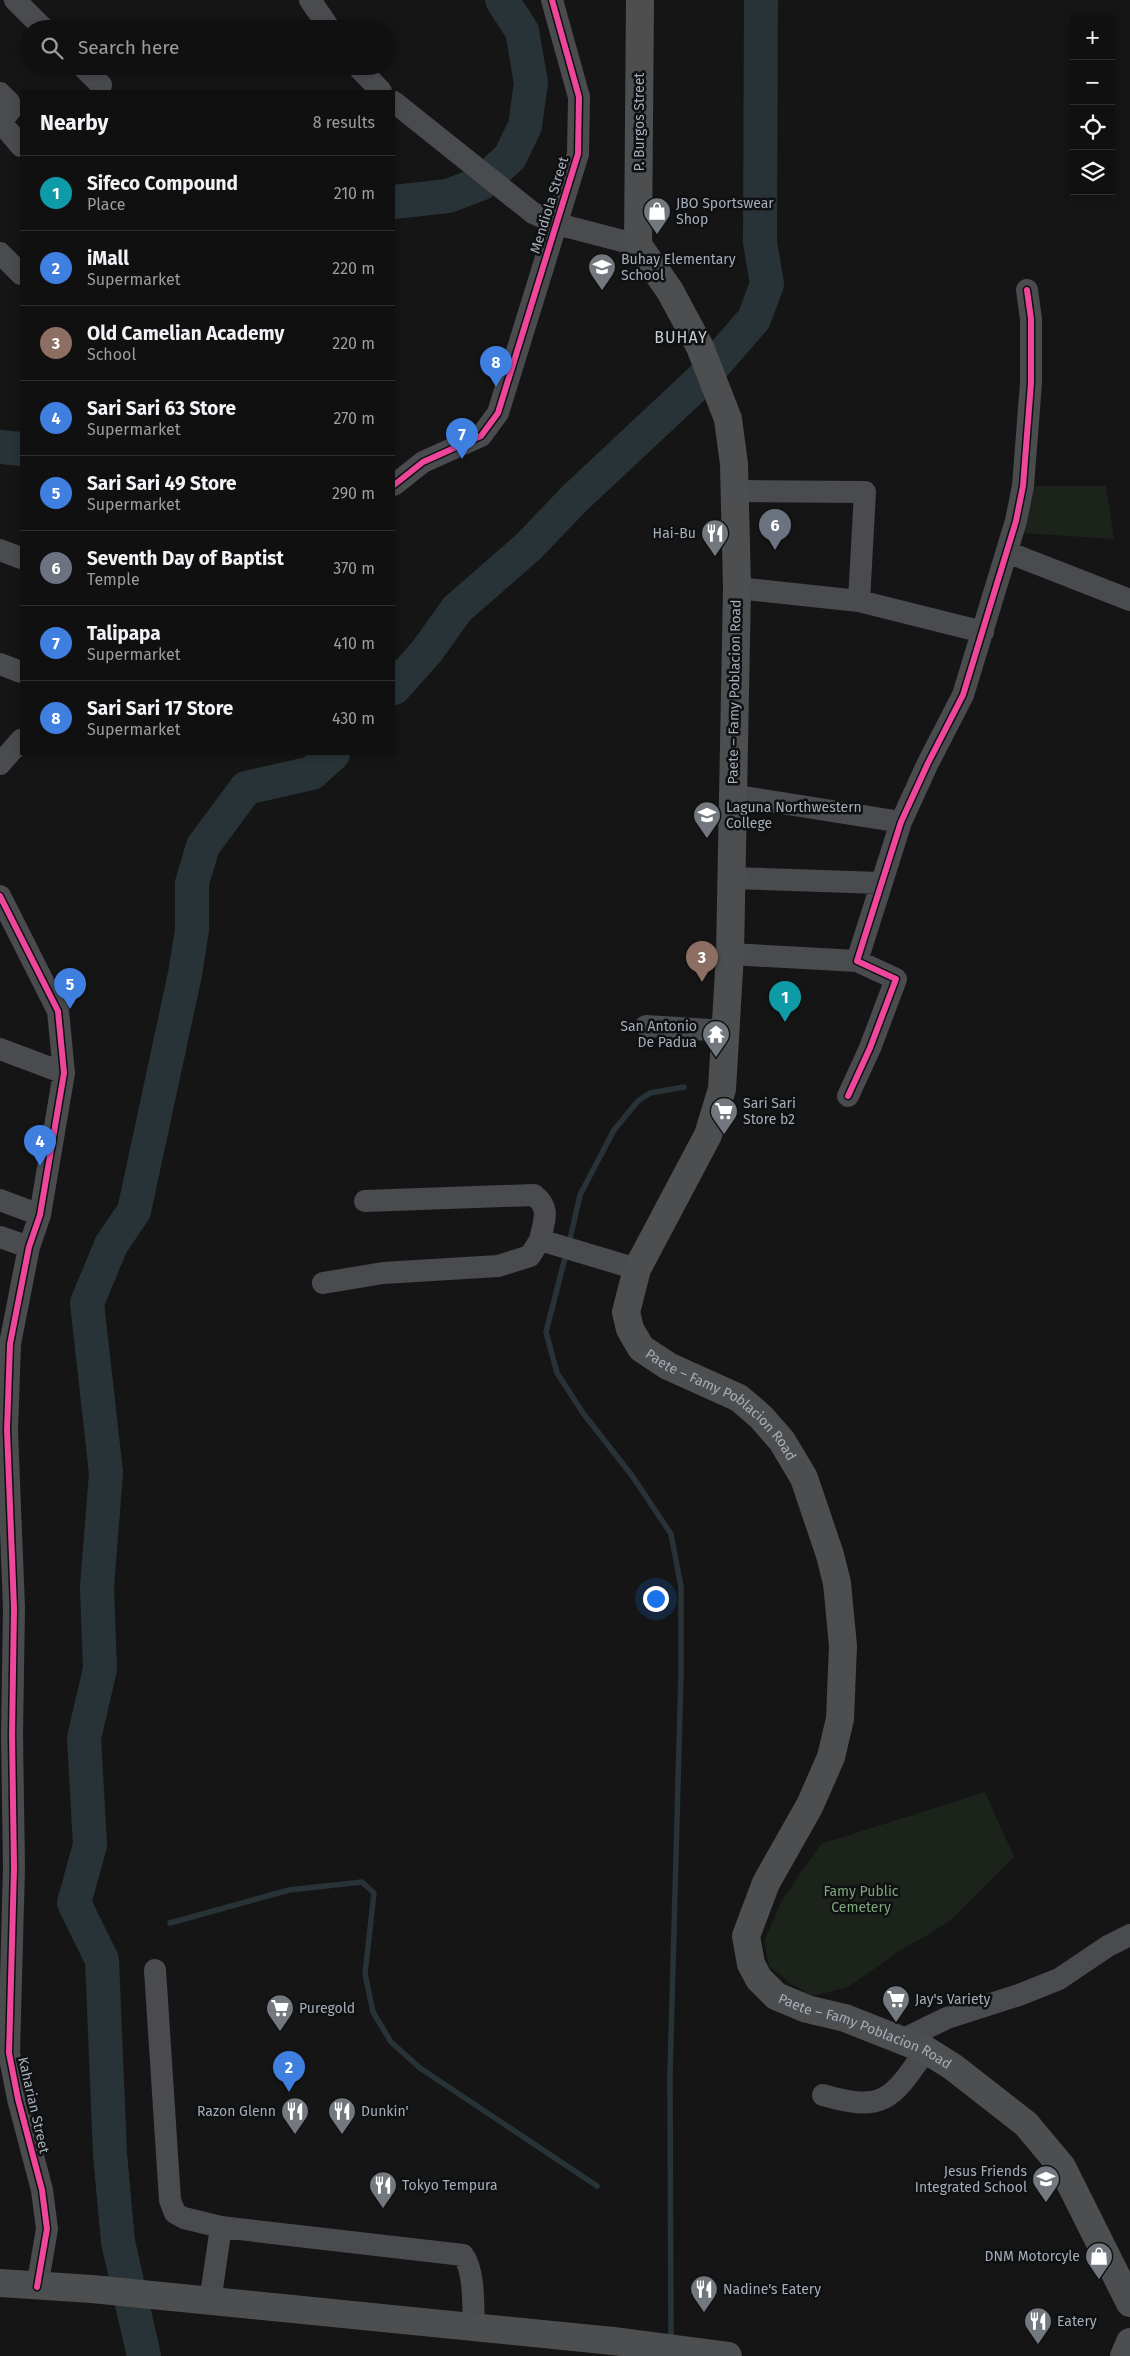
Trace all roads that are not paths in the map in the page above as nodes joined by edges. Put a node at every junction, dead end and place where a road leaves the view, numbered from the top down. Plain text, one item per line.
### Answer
1 (15, 0) edge
2 (310, 0) edge
3 (552, 0) edge
4 (640, 0) edge
5 (35, 20) edge
6 (324, 20) edge
7 (91, 75) edge
8 (366, 75) edge
9 (101, 85) dead end
10 (380, 90) edge
11 (0, 93) edge
12 (395, 103) edge
13 (20, 145) edge
14 (557, 224) junction
15 (638, 245) junction
16 (0, 253) edge
17 (20, 273) edge
18 (1027, 290) dead end
19 (395, 484) edge
20 (735, 491) junction
21 (0, 550) edge
22 (1007, 552) junction
23 (20, 558) edge
24 (737, 588) junction
25 (1130, 600) edge
26 (859, 601) junction
27 (984, 632) junction
28 (0, 664) edge
29 (20, 672) edge
30 (20, 741) edge
31 (0, 764) edge
32 (731, 795) junction
33 (901, 822) junction
34 (731, 878) junction
35 (881, 883) junction
36 (0, 896) edge
37 (730, 954) junction
38 (857, 961) junction
39 (646, 1026) dead end
40 (726, 1030) junction
41 (0, 1049) edge
42 (64, 1073) junction
43 (848, 1096) dead end
44 (0, 1200) edge
45 (365, 1201) dead end
46 (40, 1215) junction
47 (0, 1237) edge
48 (540, 1240) junction
49 (29, 1247) junction
50 (637, 1269) junction
51 (323, 1283) dead end
52 (5, 1545) edge
53 (7, 1608) edge
54 (6, 1735) edge
55 (7, 1868) edge
56 (1130, 1935) edge
57 (156, 1970) dead end
58 (914, 2045) junction
59 (823, 2095) dead end
60 (221, 2227) junction
61 (0, 2283) edge
62 (37, 2287) junction
63 (210, 2302) junction
64 (1130, 2303) edge
65 (474, 2328) junction
66 (1130, 2342) edge
67 (728, 2356) edge
68 (1124, 2356) edge

1 - 5 street
2 - 6 street
3 - 14 street, Mendiola Street
4 - 15 main road, P. Burgos Street
7 - 9 street
8 - 10 street
11 - 13 street
12 - 14 street
14 - 15 street
14 - 19 street, Mendiola Street
15 - 20 main road, Paete – Famy Poblacion Road
16 - 17 street
18 - 22 street
20 - 24 main road, Paete – Famy Poblacion Road
20 - 26 street
21 - 23 street
22 - 25 street
22 - 27 street
24 - 26 street
24 - 32 main road, Paete – Famy Poblacion Road
26 - 27 street
27 - 33 street
28 - 29 street
30 - 31 street
32 - 33 street
32 - 34 main road, Paete – Famy Poblacion Road
33 - 35 street
34 - 35 street
34 - 37 main road, Paete – Famy Poblacion Road
35 - 38 street
36 - 42 street, Kaharian Street
37 - 38 street
37 - 40 main road, Paete – Famy Poblacion Road
38 - 43 street
39 - 40 street
40 - 50 main road, Paete – Famy Poblacion Road
41 - 42 street
42 - 46 street, Kaharian Street
44 - 46 street
45 - 48 street
46 - 49 street, Kaharian Street
47 - 49 street
48 - 50 street
48 - 51 street
49 - 52 street, Kaharian Street
50 - 58 main road, Paete – Famy Poblacion Road
52 - 53 street, Kaharian Street
53 - 54 street, Kaharian Street
54 - 55 street, Kaharian Street
55 - 62 street, Kaharian Street
56 - 58 street
57 - 60 street
58 - 59 street
58 - 64 main road, Paete – Famy Poblacion Road
60 - 63 street
60 - 65 street
61 - 62 main road
62 - 63 main road
63 - 65 main road
65 - 67 main road
66 - 68 main road

